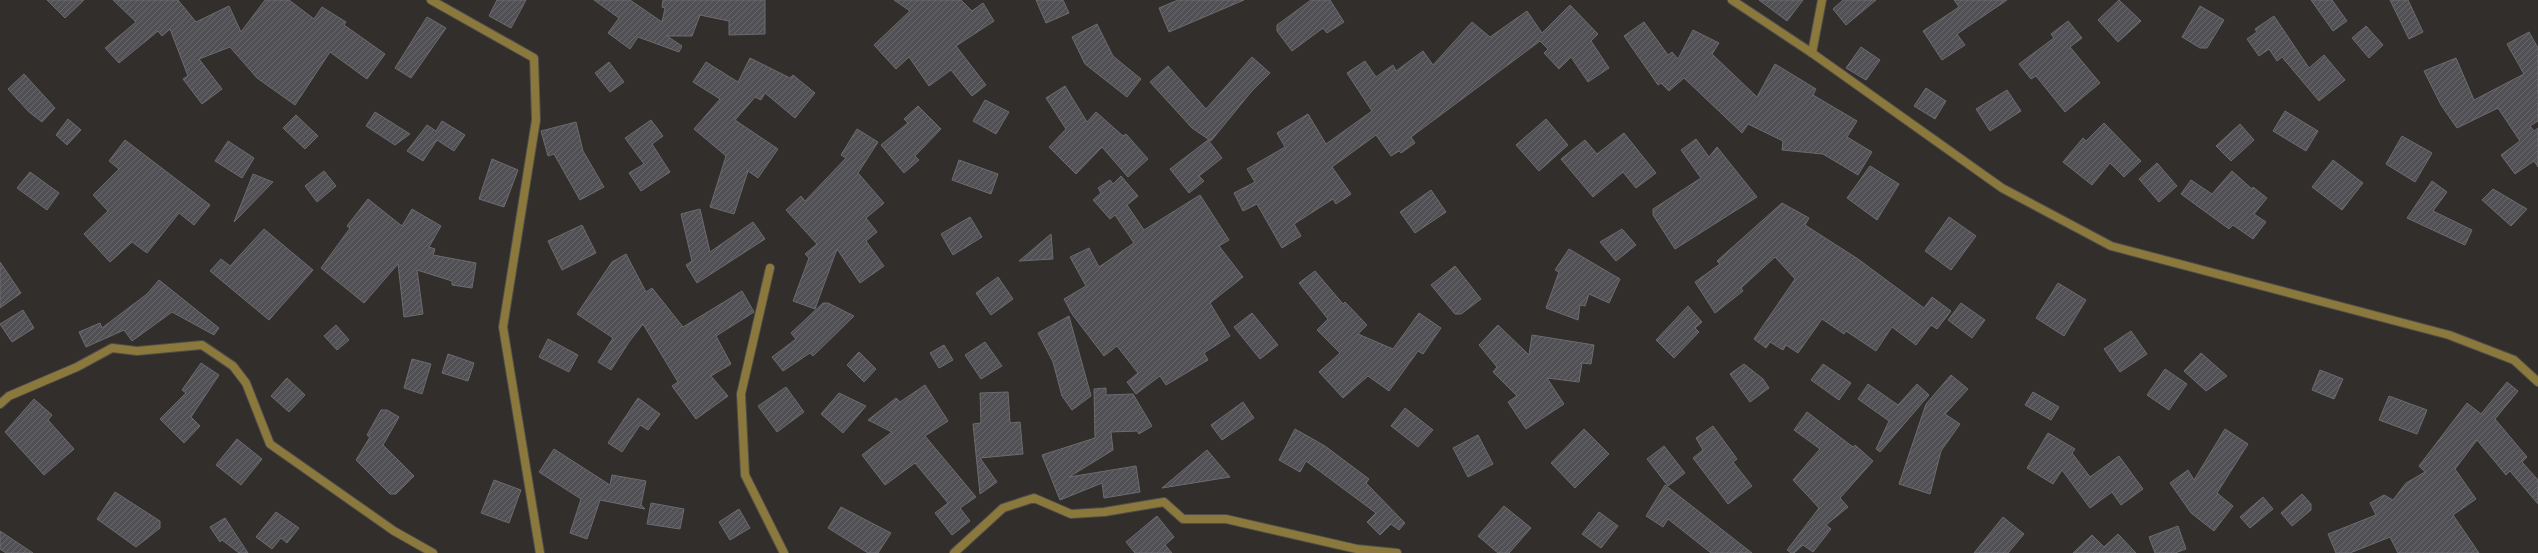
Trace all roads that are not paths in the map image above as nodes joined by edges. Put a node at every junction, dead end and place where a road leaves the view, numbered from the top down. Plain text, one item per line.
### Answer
1 (432, 0) edge
2 (1732, 0) edge
3 (1822, 0) edge
4 (1812, 53) junction
5 (770, 268) dead end
6 (2538, 382) edge
7 (0, 404) edge
8 (433, 553) edge
9 (540, 553) edge
10 (784, 553) edge
11 (954, 553) edge
12 (1397, 553) edge

1 - 9 street
2 - 4 street
3 - 4 street
4 - 6 street
5 - 10 street
7 - 8 street
11 - 12 street

